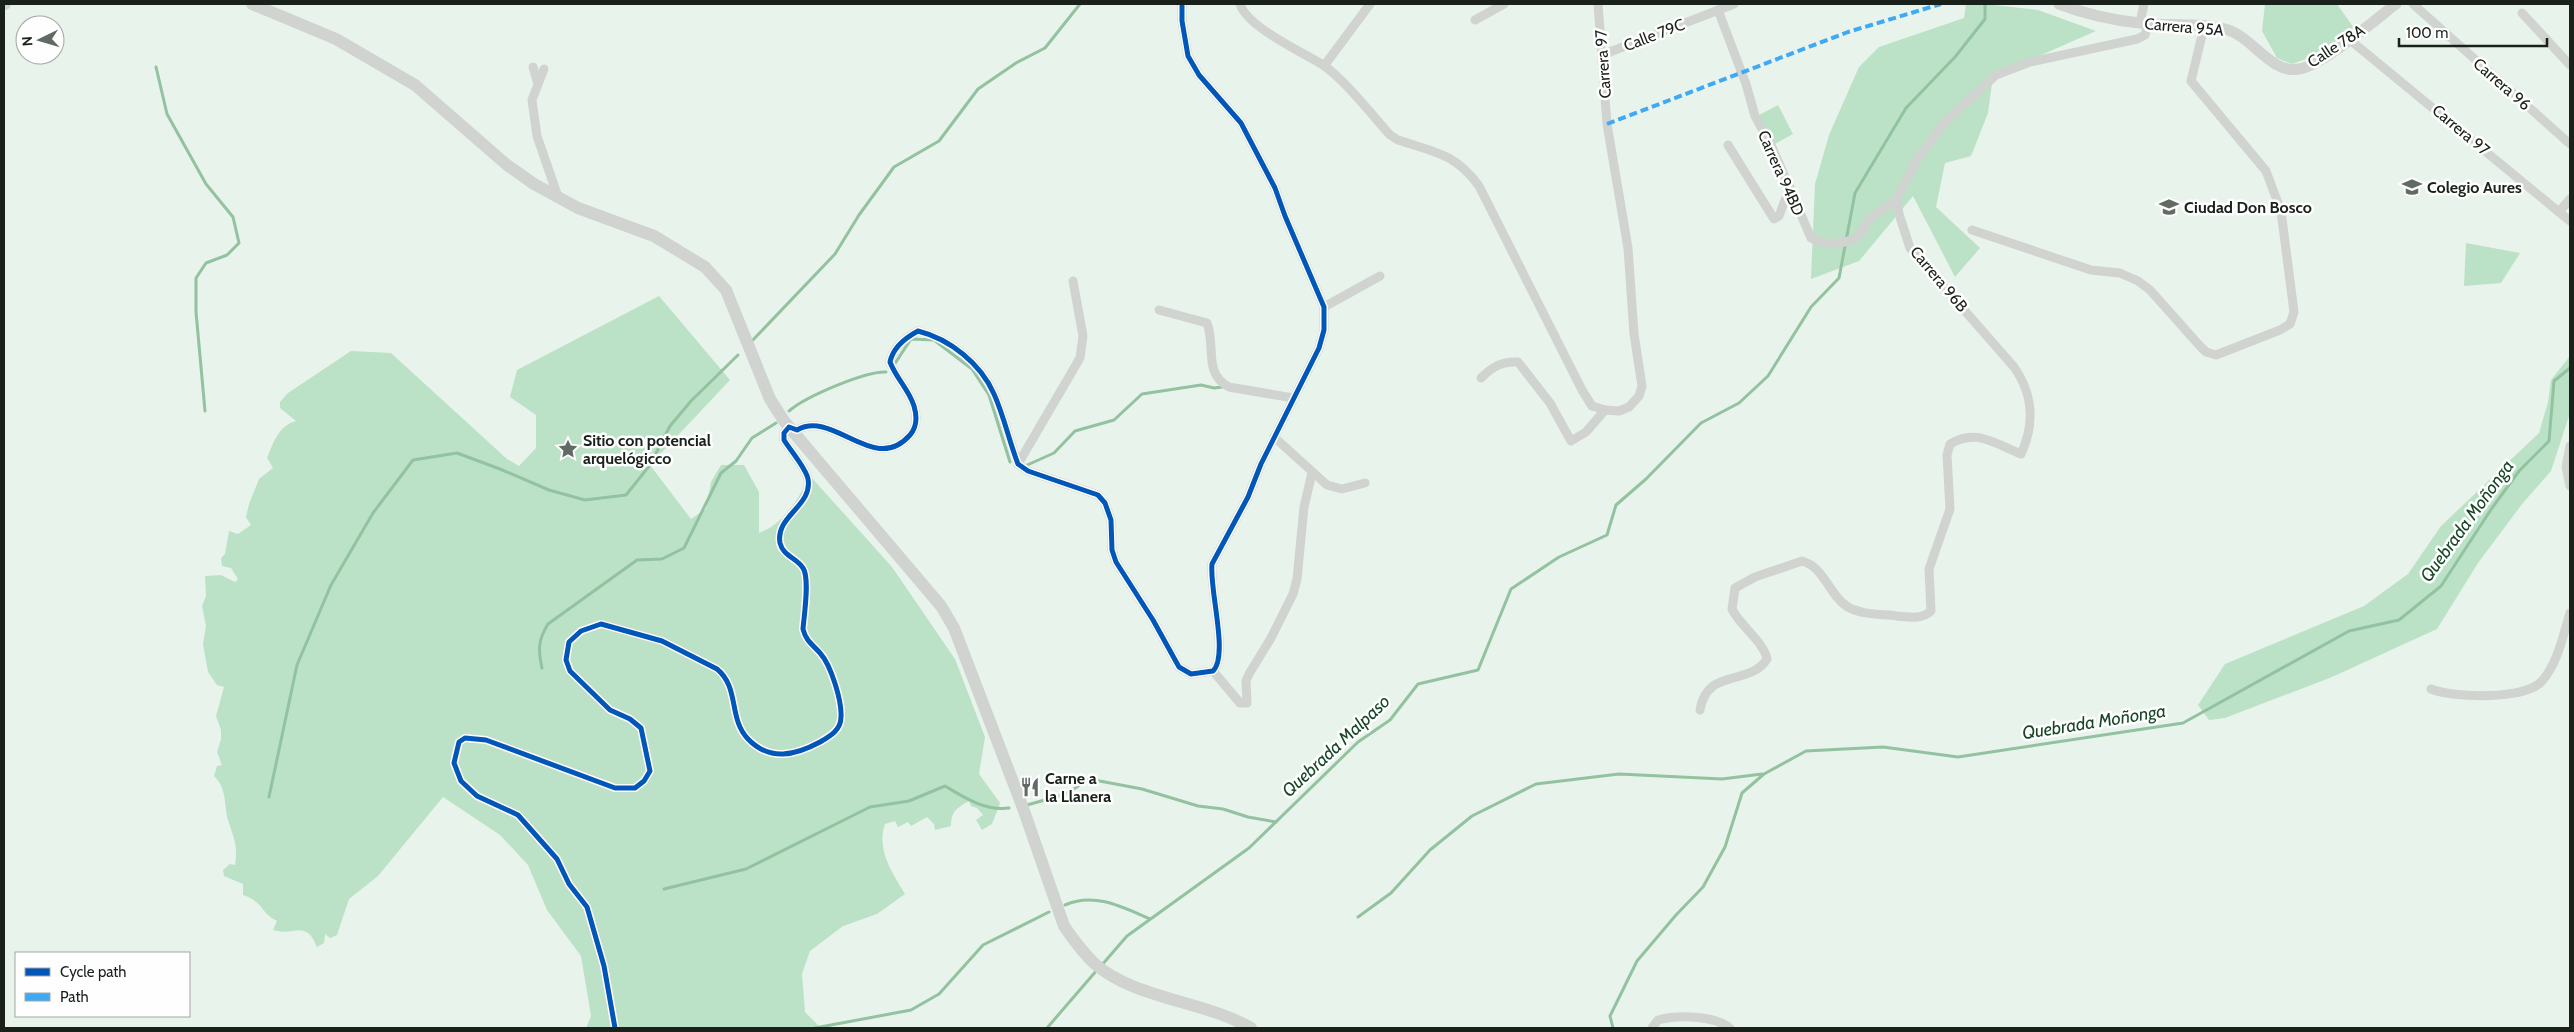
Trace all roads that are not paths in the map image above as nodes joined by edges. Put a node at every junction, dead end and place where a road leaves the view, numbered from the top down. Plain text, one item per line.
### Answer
1 (252, 4) edge
2 (1182, 4) edge
3 (1240, 4) edge
4 (1370, 4) edge
5 (1504, 4) edge
6 (1598, 4) edge
7 (1734, 4) edge
8 (2059, 4) edge
9 (2144, 4) edge
10 (2396, 4) edge
11 (2413, 4) edge
12 (1718, 10) junction
13 (2522, 13) dead end
14 (1475, 20) dead end
15 (2144, 24) junction
16 (2204, 27) junction
17 (2350, 40) junction
18 (1602, 56) junction
19 (2570, 64) edge
20 (1324, 66) junction
21 (533, 67) dead end
22 (544, 69) dead end
23 (2300, 69) joint
24 (538, 84) junction
25 (2570, 144) edge
26 (1728, 146) dead end
27 (1790, 187) junction
28 (558, 197) junction
29 (2570, 199) edge
30 (1897, 200) junction
31 (2559, 212) junction
32 (2570, 221) edge
33 (1972, 230) dead end
34 (1380, 276) dead end
35 (1073, 281) dead end
36 (1324, 307) junction
37 (1159, 310) dead end
38 (1481, 378) dead end
39 (1293, 398) junction
40 (1605, 410) junction
41 (789, 427) junction
42 (1274, 437) junction
43 (2570, 446) edge
44 (1018, 464) junction
45 (1312, 473) junction
46 (1365, 483) dead end
47 (2570, 486) edge
48 (2570, 613) edge
49 (1213, 672) junction
50 (2431, 688) dead end
51 (1700, 710) dead end
52 (615, 1028) edge
53 (1251, 1028) edge
54 (1652, 1028) edge
55 (1730, 1028) edge

1 - 28 main road
2 - 36 street
3 - 20 street
4 - 20 street
5 - 14 street
6 - 18 street, Carrera 97
7 - 12 street, Calle 79C
8 - 15 street, Carrera 95A
9 - 15 street
10 - 17 street, Calle 78A
11 - 25 street, Carrera 96
12 - 18 street, Calle 79C
12 - 27 street, Carrera 94BD
13 - 19 street
15 - 16 street, Carrera 95A
15 - 30 street
16 - 23 street, Carrera 95A
16 - 33 street
17 - 23 street, Calle 78A
17 - 31 street, Carrera 97
18 - 40 street, Carrera 97
20 - 40 street
21 - 24 street
22 - 24 street
24 - 28 street
26 - 27 street
27 - 30 street, Carrera 94BD
28 - 41 main road
29 - 31 street
30 - 51 street, Carrera 96B
31 - 32 street, Carrera 97
34 - 36 street
35 - 44 street
36 - 39 street
37 - 39 street
38 - 40 street
39 - 42 street
41 - 44 street
41 - 52 street
41 - 53 main road
42 - 45 street
42 - 49 street
43 - 47 street
44 - 49 street
45 - 46 street
45 - 49 street
48 - 50 street
54 - 55 street

